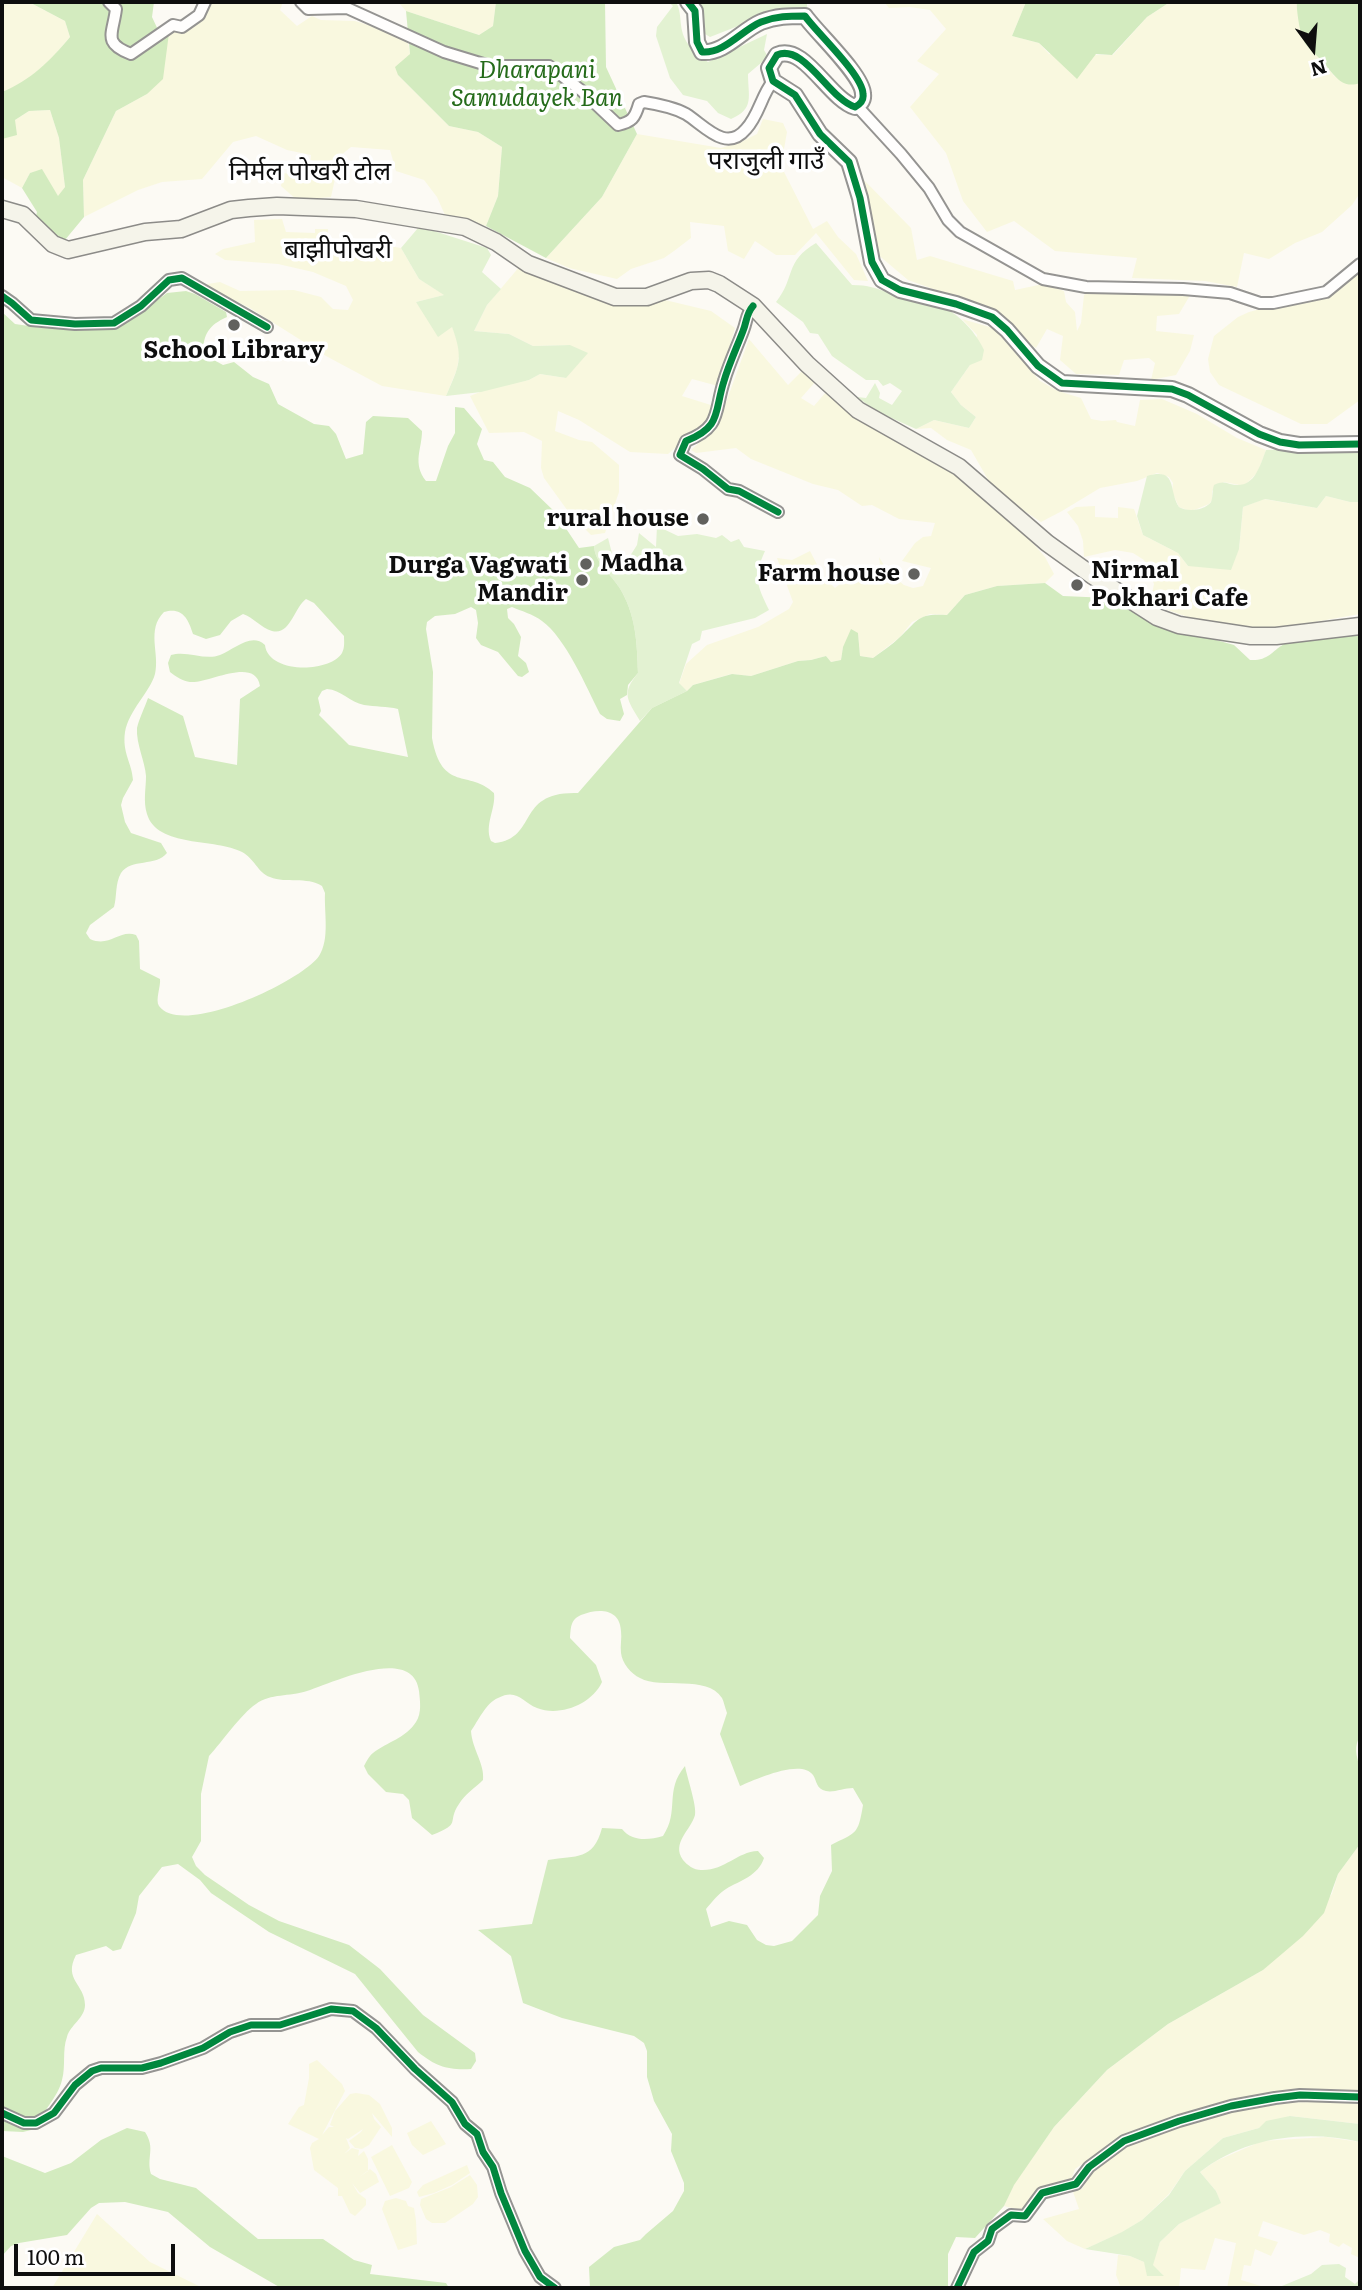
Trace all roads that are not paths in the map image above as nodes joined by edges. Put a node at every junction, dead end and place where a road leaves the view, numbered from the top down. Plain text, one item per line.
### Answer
1 (109, 2) edge
2 (205, 2) edge
3 (301, 2) edge
4 (688, 2) edge
5 (773, 82) junction
6 (858, 106) junction
7 (2, 208) edge
8 (1360, 264) edge
9 (2, 296) edge
10 (754, 306) junction
11 (267, 327) dead end
12 (1360, 444) edge
13 (779, 512) dead end
14 (1360, 626) edge
15 (1360, 2096) edge
16 (2, 2113) edge
17 (555, 2288) edge
18 (957, 2288) edge

1 - 2 street
3 - 5 street
4 - 6 street
5 - 6 street
5 - 12 street
6 - 8 street
7 - 10 main road
9 - 11 street
10 - 13 street
10 - 14 main road
15 - 18 street
16 - 17 street

